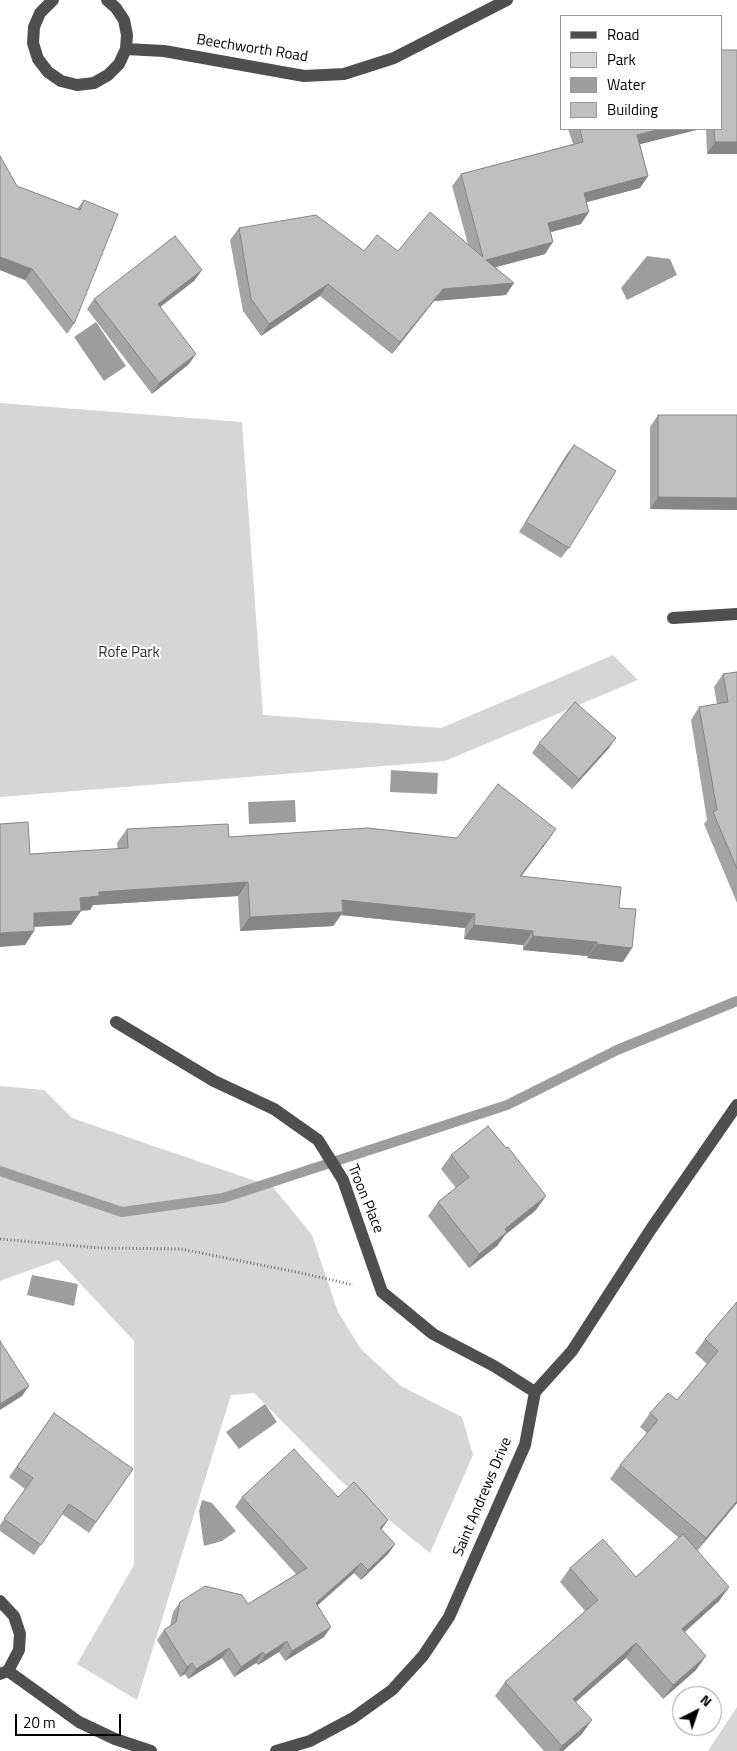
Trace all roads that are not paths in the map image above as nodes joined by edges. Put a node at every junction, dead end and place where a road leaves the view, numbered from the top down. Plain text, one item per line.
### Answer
1 (53, 0) edge
2 (107, 0) edge
3 (507, 0) edge
4 (126, 49) junction
5 (737, 614) edge
6 (673, 618) dead end
7 (116, 1022) dead end
8 (737, 1105) edge
9 (535, 1392) junction
10 (0, 1601) edge
11 (4, 1673) edge
12 (151, 1751) edge
13 (276, 1751) edge

1 - 4 street
2 - 4 street
3 - 4 street, Beechworth Road
5 - 6 street
7 - 9 street, Troon Place
8 - 9 street
9 - 13 street, Saint Andrews Drive
10 - 11 street
11 - 12 street

